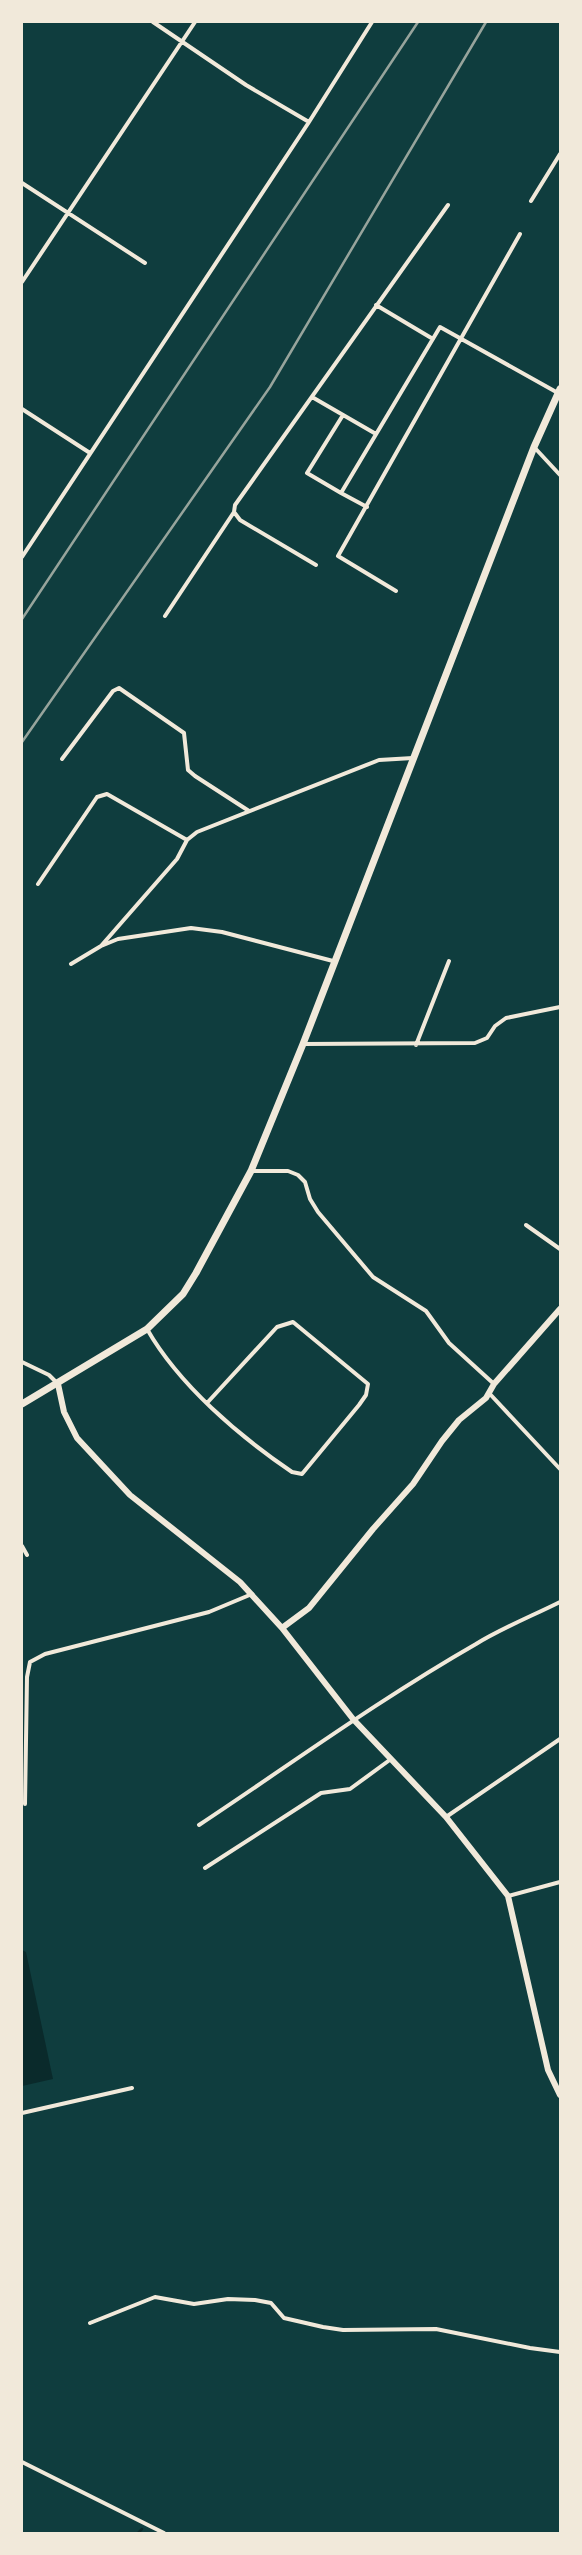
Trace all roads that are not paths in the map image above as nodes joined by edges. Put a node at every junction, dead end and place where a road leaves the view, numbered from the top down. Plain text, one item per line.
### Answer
1 (153, 22) edge
2 (195, 22) edge
3 (372, 22) edge
4 (182, 41) junction
5 (309, 122) junction
6 (560, 154) edge
7 (22, 183) edge
8 (531, 201) dead end
9 (448, 205) dead end
10 (67, 213) junction
11 (520, 234) dead end
12 (145, 263) dead end
13 (22, 282) edge
14 (376, 305) junction
15 (432, 339) junction
16 (462, 339) junction
17 (559, 391) edge
18 (312, 397) junction
19 (22, 409) edge
20 (343, 415) junction
21 (376, 434) junction
22 (534, 447) junction
23 (90, 453) junction
24 (560, 475) edge
25 (341, 492) junction
26 (366, 506) junction
27 (234, 512) junction
28 (22, 556) edge
29 (316, 566) dead end
30 (396, 591) dead end
31 (165, 616) dead end
32 (413, 758) junction
33 (62, 759) dead end
34 (248, 811) junction
35 (187, 840) junction
36 (38, 884) dead end
37 (101, 946) junction
38 (449, 961) dead end
39 (334, 962) junction
40 (71, 964) dead end
41 (560, 1007) edge
42 (303, 1044) junction
43 (416, 1045) junction
44 (251, 1171) junction
45 (526, 1225) dead end
46 (560, 1249) edge
47 (560, 1308) edge
48 (147, 1329) junction
49 (22, 1362) edge
50 (58, 1384) junction
51 (494, 1384) junction
52 (489, 1393) junction
53 (207, 1403) junction
54 (22, 1404) edge
55 (560, 1469) edge
56 (22, 1546) edge
57 (27, 1555) dead end
58 (252, 1594) junction
59 (560, 1602) edge
60 (282, 1628) junction
61 (353, 1719) junction
62 (560, 1740) edge
63 (391, 1759) junction
64 (25, 1804) dead end
65 (446, 1817) junction
66 (199, 1825) dead end
67 (205, 1868) dead end
68 (560, 1882) edge
69 (508, 1896) junction
70 (132, 2088) dead end
71 (560, 2095) edge
72 (22, 2113) edge
73 (90, 2323) dead end
74 (560, 2352) edge
75 (22, 2462) edge
76 (164, 2533) edge

1 - 4 street
2 - 4 street
3 - 5 street
4 - 5 street
4 - 10 street
5 - 23 street
6 - 8 street
7 - 10 street
9 - 14 street
10 - 12 street
10 - 13 street
11 - 16 street
14 - 15 street
14 - 18 street
15 - 16 street
15 - 21 street
16 - 17 street
16 - 26 street
17 - 22 main road
18 - 20 street
18 - 27 street
19 - 23 street
20 - 21 street
20 - 25 street
21 - 25 street
22 - 24 street
22 - 32 main road
23 - 28 street
25 - 26 street
26 - 30 street
27 - 29 street
27 - 31 street
32 - 34 street
32 - 39 main road
33 - 34 street
34 - 35 street
35 - 36 street
35 - 37 street
37 - 39 street
37 - 40 street
38 - 43 street
39 - 42 main road
41 - 43 street
42 - 43 street
42 - 44 main road
44 - 48 main road
44 - 51 street
45 - 46 street
47 - 51 street
48 - 50 main road
48 - 53 street
49 - 50 street
50 - 54 main road
50 - 58 street
51 - 52 street
52 - 55 street
52 - 60 street
53 - 53 street
56 - 57 street
58 - 60 street
58 - 64 street
59 - 61 street
60 - 61 street
61 - 63 street
61 - 66 street
62 - 65 street
63 - 65 street
63 - 67 street
65 - 69 street
68 - 69 street
69 - 71 street
70 - 72 street
73 - 74 street
75 - 76 street

